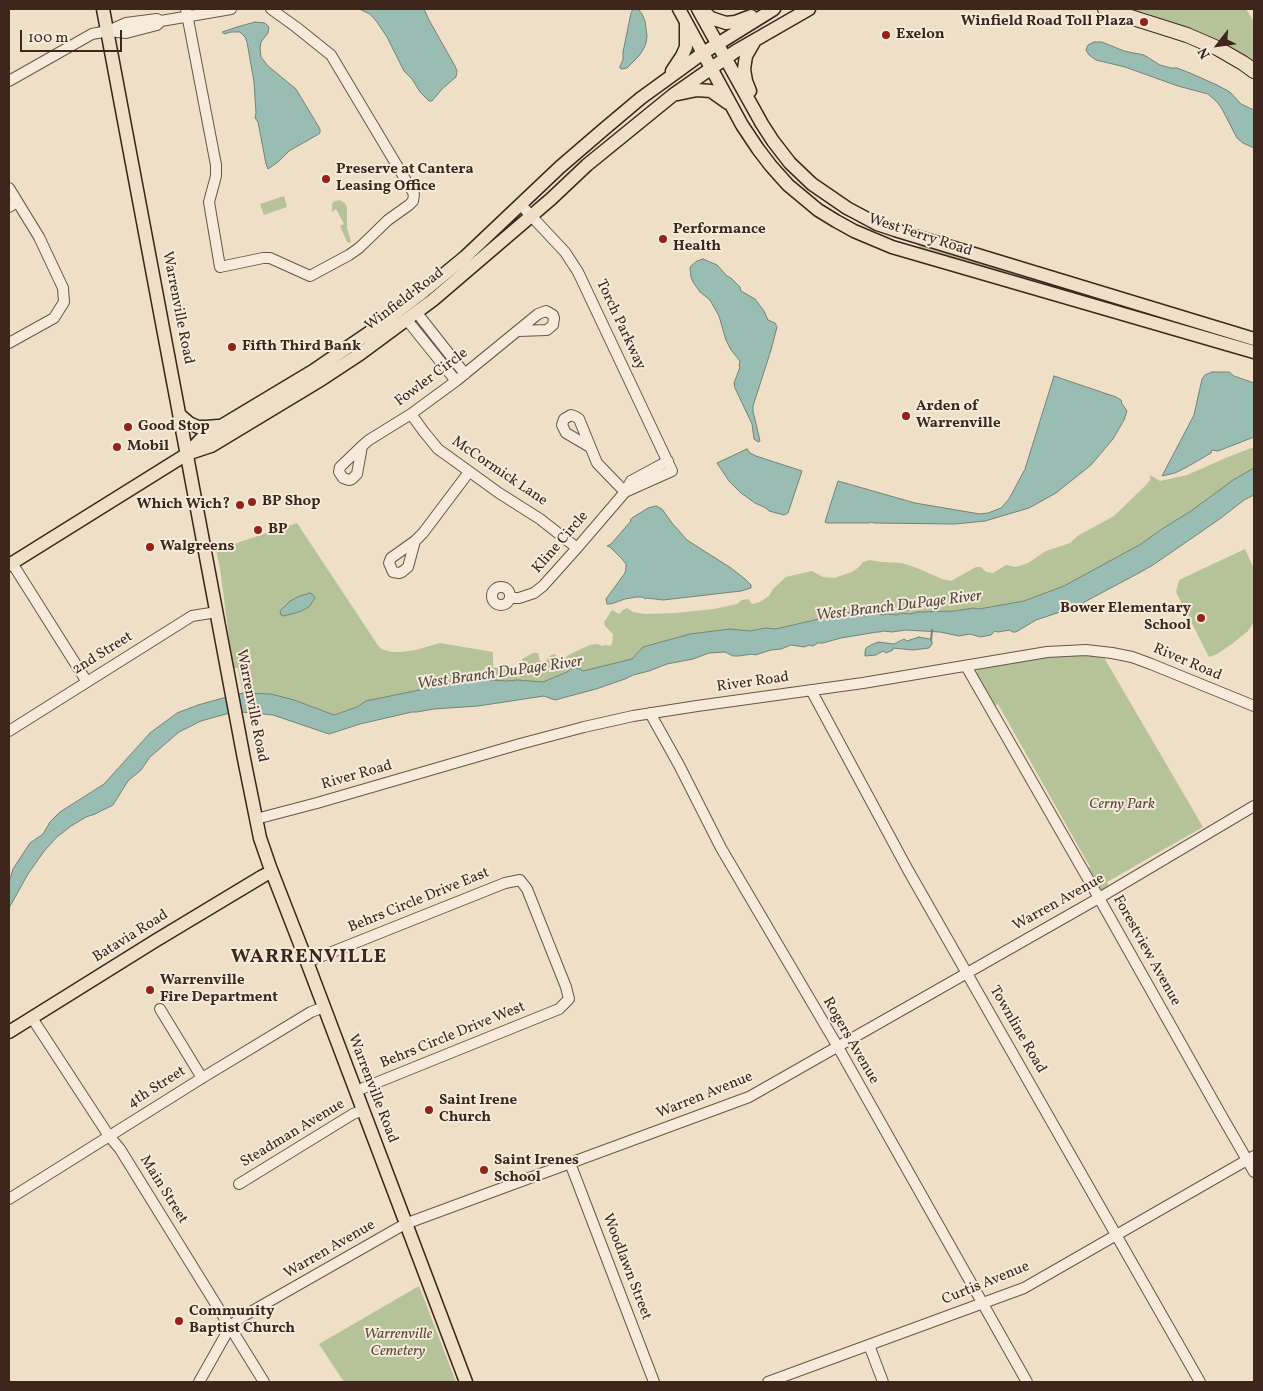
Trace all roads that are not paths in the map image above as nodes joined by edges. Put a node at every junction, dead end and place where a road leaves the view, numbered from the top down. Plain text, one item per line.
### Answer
1 (103, 9) edge
2 (231, 9) edge
3 (271, 9) edge
4 (679, 9) edge
5 (699, 9) edge
6 (808, 9) edge
7 (1105, 9) edge
8 (772, 10) edge
9 (187, 12) edge
10 (686, 23) junction
11 (108, 31) junction
12 (756, 39) junction
13 (717, 44) junction
14 (703, 53) junction
15 (725, 58) junction
16 (712, 68) junction
17 (1254, 71) edge
18 (667, 78) junction
19 (9, 81) edge
20 (673, 95) junction
21 (733, 108) junction
22 (762, 124) junction
23 (9, 188) edge
24 (13, 204) edge
25 (521, 205) junction
26 (531, 216) junction
27 (412, 316) junction
28 (518, 331) dead end
29 (1254, 339) edge
30 (9, 343) edge
31 (1254, 352) edge
32 (460, 377) junction
33 (411, 414) junction
34 (181, 416) junction
35 (223, 425) junction
36 (362, 446) dead end
37 (590, 446) dead end
38 (187, 454) junction
39 (668, 461) junction
40 (672, 471) joint
41 (469, 472) junction
42 (625, 492) junction
43 (415, 541) dead end
44 (577, 548) junction
45 (11, 564) edge
46 (511, 598) dead end
47 (216, 612) junction
48 (966, 666) junction
49 (87, 682) junction
50 (811, 690) junction
51 (1254, 706) edge
52 (650, 713) junction
53 (9, 730) edge
54 (1254, 806) edge
55 (256, 819) junction
56 (272, 872) junction
57 (1099, 898) junction
58 (308, 962) junction
59 (967, 972) junction
60 (324, 1007) junction
61 (562, 1007) joint
62 (160, 1009) dead end
63 (32, 1018) junction
64 (9, 1032) edge
65 (838, 1047) junction
66 (202, 1078) junction
67 (356, 1091) junction
68 (363, 1110) junction
69 (109, 1136) junction
70 (1251, 1158) edge
71 (570, 1163) junction
72 (1254, 1172) edge
73 (239, 1184) dead end
74 (9, 1199) edge
75 (405, 1224) junction
76 (1117, 1236) junction
77 (982, 1304) junction
78 (230, 1327) junction
79 (870, 1345) junction
80 (199, 1382) edge
81 (264, 1382) edge
82 (466, 1382) edge
83 (654, 1382) edge
84 (768, 1382) edge
85 (883, 1382) edge
86 (1027, 1382) edge
87 (1200, 1382) edge

1 - 11 main road, Warrenville Road
2 - 9 street
3 - 9 street
4 - 10 main road, West Ferry Road
5 - 8 main road
5 - 13 main road, West Ferry Road
6 - 12 main road, Winfield Road
7 - 17 highway
8 - 13 main road, Winfield Road
9 - 11 street
10 - 14 main road, West Ferry Road
10 - 18 main road
11 - 19 street
11 - 34 main road, Warrenville Road
12 - 15 main road, Winfield Road
12 - 22 main road
13 - 14 main road, Winfield Road
13 - 15 main road, West Ferry Road
14 - 16 main road, West Ferry Road
14 - 18 main road, Winfield Road
15 - 16 main road, Winfield Road
15 - 22 main road, West Ferry Road
16 - 20 main road, Winfield Road
16 - 21 main road, West Ferry Road
18 - 25 main road, Winfield Road
20 - 21 main road
20 - 26 main road, Winfield Road
21 - 31 main road, West Ferry Road
22 - 29 main road, West Ferry Road
23 - 24 street
24 - 30 street
25 - 26 street, Torch Parkway
25 - 35 main road, Winfield Road
26 - 27 main road, Winfield Road
26 - 39 street, Torch Parkway
27 - 32 street
27 - 38 main road, Winfield Road
28 - 32 street, Fowler Circle
32 - 33 street, Fowler Circle
33 - 36 street, Fowler Circle
33 - 41 street, McCormick Lane
34 - 35 main road
34 - 38 main road, Warrenville Road
35 - 38 main road, Winfield Road
37 - 42 street
38 - 45 main road
38 - 47 main road, Warrenville Road
39 - 40 street, Torch Parkway
39 - 42 street, Kline Circle
40 - 42 street, Kline Circle
41 - 43 street
41 - 44 street, McCormick Lane
42 - 44 street, Kline Circle
44 - 46 street, Kline Circle
45 - 49 street
47 - 49 street, 2nd Street
47 - 55 main road, Warrenville Road
48 - 50 street, River Road
48 - 51 street, River Road
48 - 57 street, Forestview Avenue
49 - 53 street, 2nd Street
50 - 52 street, River Road
50 - 59 street, Townline Road
52 - 55 street, River Road
52 - 65 street, Rogers Avenue
54 - 57 street, Warren Avenue
55 - 56 main road, Warrenville Road
56 - 58 main road, Warrenville Road
56 - 63 main road, Batavia Road
57 - 59 street, Warren Avenue
57 - 70 street, Forestview Avenue
58 - 60 main road, Warrenville Road
58 - 61 street, Behrs Circle Drive East
59 - 65 street, Warren Avenue
59 - 76 street, Townline Road
60 - 66 street, 4th Street
60 - 67 main road, Warrenville Road
61 - 67 street, Behrs Circle Drive West
62 - 66 street
63 - 64 main road, Batavia Road
63 - 69 street, Main Street
65 - 71 street, Warren Avenue
65 - 77 street, Rogers Avenue
66 - 69 street, 4th Street
67 - 68 main road, Warrenville Road
68 - 73 street, Steadman Avenue
68 - 75 main road, Warrenville Road
69 - 74 street, 4th Street
69 - 78 street, Main Street
70 - 72 street, Forestview Avenue
70 - 76 street, Curtis Avenue
71 - 75 street, Warren Avenue
71 - 83 street, Woodlawn Street
75 - 78 street, Warren Avenue
75 - 82 main road, Warrenville Road
76 - 77 street, Curtis Avenue
76 - 87 street, Townline Road
77 - 79 street, Curtis Avenue
77 - 86 street, Rogers Avenue
78 - 80 street, Warren Avenue
78 - 81 street, Main Street
79 - 84 street, Curtis Avenue
79 - 85 street

